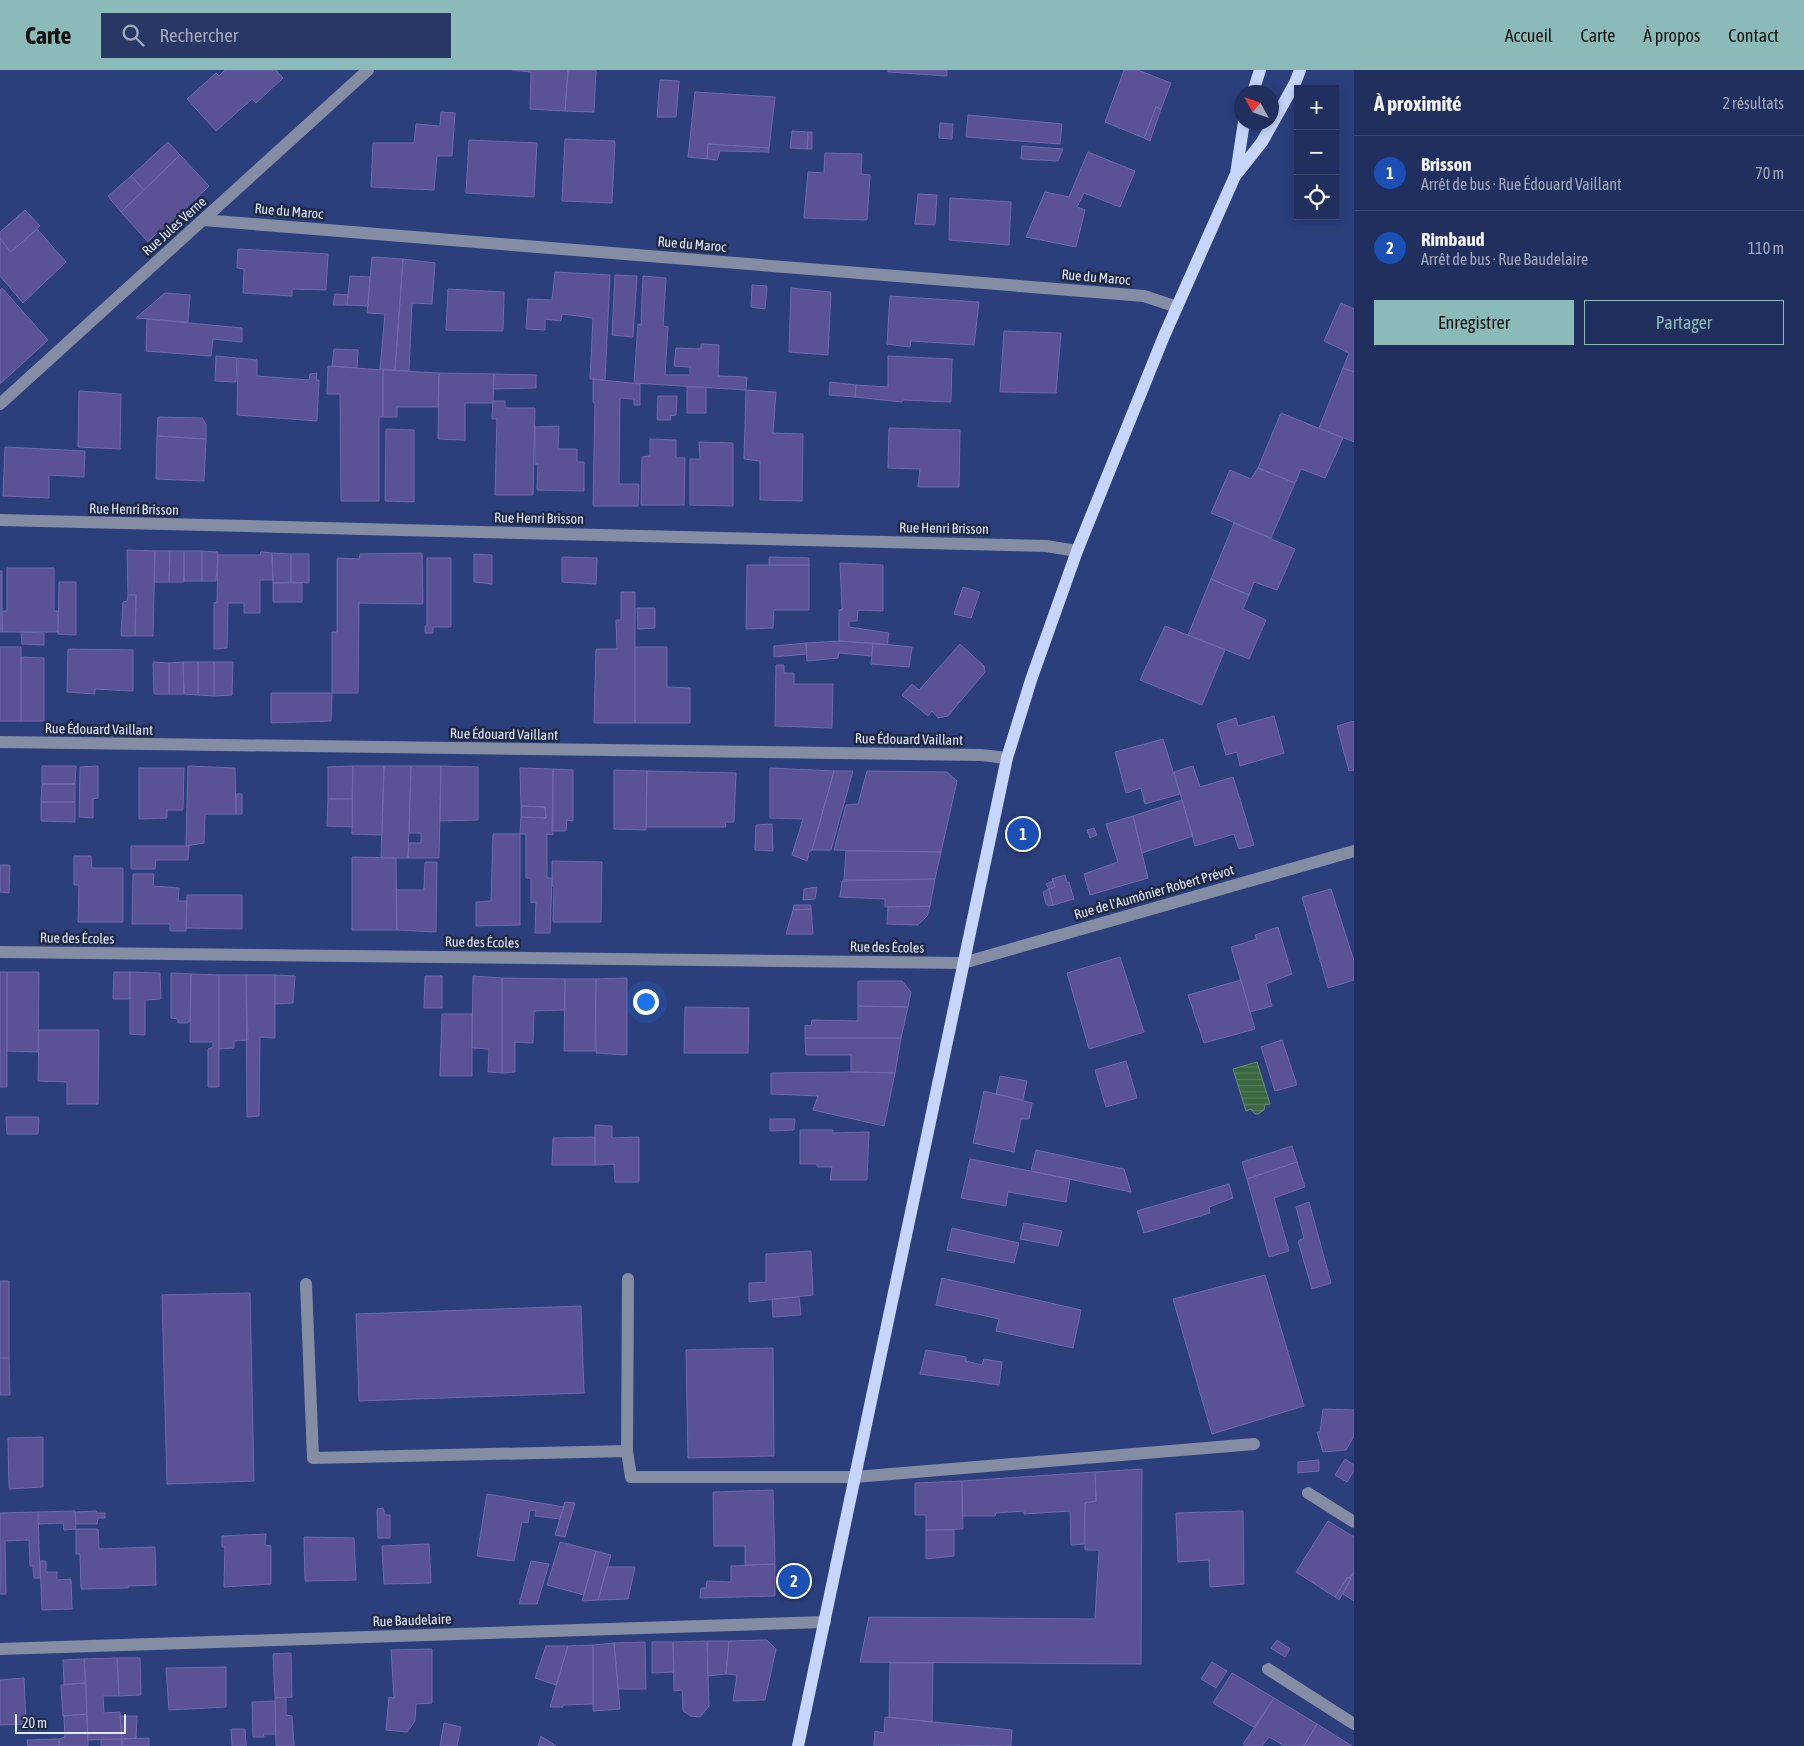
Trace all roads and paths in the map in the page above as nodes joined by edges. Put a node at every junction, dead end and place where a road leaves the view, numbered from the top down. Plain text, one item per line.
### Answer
1 (368, 70) edge
2 (1260, 70) edge
3 (1300, 70) edge
4 (1255, 85) edge
5 (1243, 130) edge
6 (1235, 176) junction
7 (203, 220) junction
8 (1177, 307) junction
9 (0, 404) edge
10 (0, 520) edge
11 (1077, 551) junction
12 (0, 742) edge
13 (1007, 758) junction
14 (1354, 851) edge
15 (0, 952) edge
16 (963, 963) junction
17 (628, 1279) dead end
18 (306, 1284) dead end
19 (1254, 1444) dead end
20 (626, 1451) junction
21 (855, 1477) junction
22 (1308, 1493) dead end
23 (1354, 1522) edge
24 (825, 1622) junction
25 (0, 1649) edge
26 (1268, 1669) dead end
27 (1354, 1724) edge
28 (798, 1746) edge

1 - 7 street, Rue Jules Verne
2 - 4 main road
3 - 6 main road
5 - 6 main road
6 - 8 main road
7 - 8 street, Rue du Maroc
7 - 9 street, Rue Jules Verne
8 - 11 main road
10 - 11 street, Rue Henri Brisson
11 - 13 main road
12 - 13 street, Rue Édouard Vaillant
13 - 16 main road
14 - 16 street, Rue de l'Aumônier Robert Prévot
15 - 16 street, Rue des Écoles
16 - 21 main road
17 - 20 street
18 - 20 street
19 - 21 street
20 - 21 street
21 - 24 main road
22 - 23 street
24 - 25 street, Rue Baudelaire
24 - 28 main road
26 - 27 street

